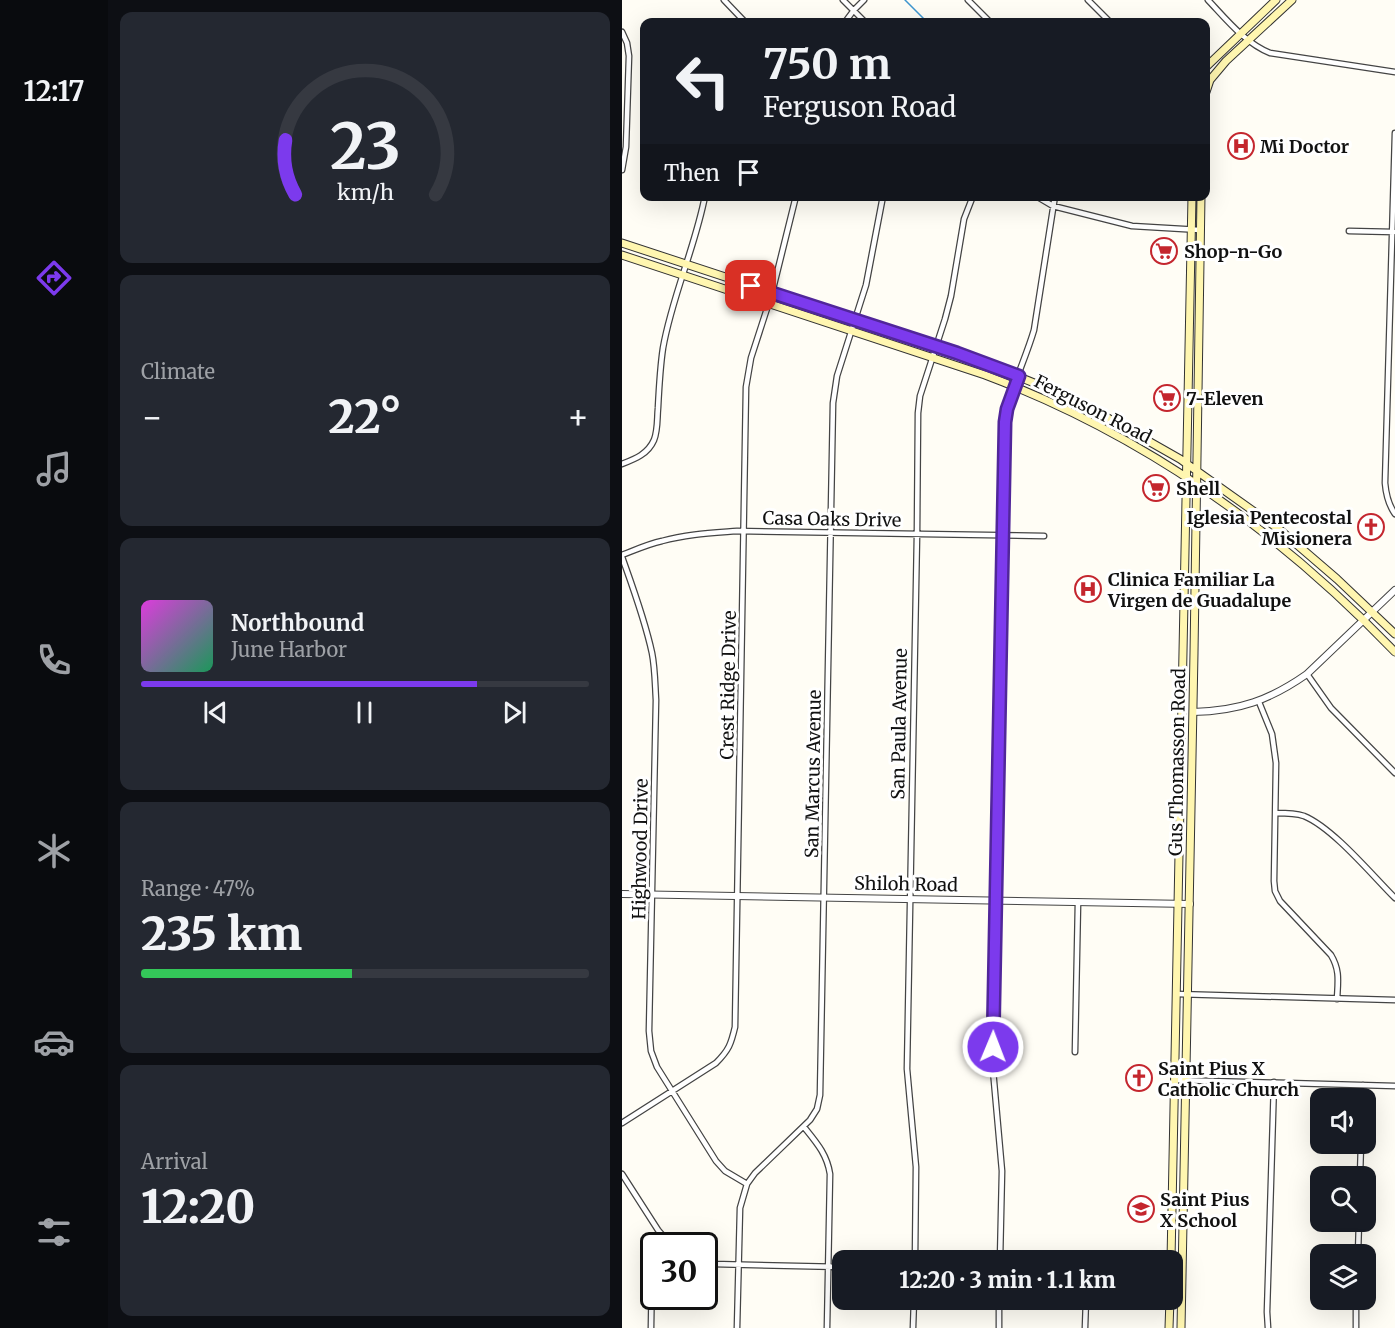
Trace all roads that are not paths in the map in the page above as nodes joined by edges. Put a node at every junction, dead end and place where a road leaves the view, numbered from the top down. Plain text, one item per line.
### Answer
1 (724, 0) edge
2 (843, 0) edge
3 (864, 0) edge
4 (968, 0) edge
5 (1088, 0) edge
6 (1208, 0) edge
7 (1276, 0) edge
8 (1292, 0) edge
9 (854, 10) junction
10 (741, 18) edge
11 (848, 18) edge
12 (861, 18) edge
13 (986, 18) edge
14 (1106, 18) edge
15 (622, 32) edge
16 (1240, 33) junction
17 (1248, 40) junction
18 (1210, 63) edge
19 (1394, 72) edge
20 (1210, 80) edge
21 (1394, 134) edge
22 (622, 170) edge
23 (704, 201) edge
24 (795, 201) edge
25 (882, 201) edge
26 (971, 201) edge
27 (1044, 201) edge
28 (1054, 201) edge
29 (1192, 201) edge
30 (1201, 201) edge
31 (1053, 206) junction
32 (1191, 229) junction
33 (1200, 230) junction
34 (1349, 231) dead end
35 (1393, 232) edge
36 (622, 243) edge
37 (622, 255) edge
38 (687, 264) junction
39 (683, 275) junction
40 (772, 293) junction
41 (769, 303) junction
42 (855, 320) junction
43 (852, 330) junction
44 (1189, 335) junction
45 (1199, 335) junction
46 (936, 346) junction
47 (933, 357) junction
48 (1019, 376) junction
49 (1015, 386) junction
50 (622, 464) edge
51 (1187, 464) junction
52 (1196, 470) junction
53 (1187, 476) junction
54 (1197, 483) junction
55 (1394, 514) edge
56 (744, 531) junction
57 (831, 533) junction
58 (917, 534) junction
59 (1003, 536) junction
60 (1044, 536) dead end
61 (1185, 546) junction
62 (1196, 554) junction
63 (622, 556) edge
64 (1394, 590) edge
65 (1372, 612) junction
66 (1364, 620) junction
67 (1184, 622) junction
68 (1195, 622) junction
69 (1394, 634) edge
70 (1394, 652) edge
71 (1307, 674) junction
72 (1259, 702) junction
73 (1182, 711) junction
74 (1193, 712) junction
75 (1394, 773) edge
76 (1276, 813) junction
77 (622, 894) edge
78 (652, 895) junction
79 (738, 896) junction
80 (1394, 897) edge
81 (824, 898) junction
82 (910, 900) junction
83 (996, 901) junction
84 (1078, 902) junction
85 (1179, 904) junction
86 (1190, 904) junction
87 (1176, 994) junction
88 (1188, 994) junction
89 (1337, 999) junction
90 (1394, 1000) edge
91 (1075, 1052) dead end
92 (1174, 1080) junction
93 (1186, 1080) junction
94 (1274, 1082) junction
95 (1363, 1085) joint
96 (1394, 1086) edge
97 (671, 1091) junction
98 (622, 1123) edge
99 (804, 1127) junction
100 (622, 1174) edge
101 (747, 1184) junction
102 (1172, 1186) junction
103 (1184, 1186) junction
104 (659, 1232) edge
105 (915, 1250) edge
106 (1000, 1250) edge
107 (1171, 1250) edge
108 (1183, 1250) edge
109 (718, 1264) edge
110 (739, 1265) junction
111 (828, 1267) junction
112 (832, 1267) edge
113 (652, 1310) edge
114 (914, 1310) edge
115 (999, 1310) edge
116 (1086, 1310) edge
117 (1170, 1310) edge
118 (1181, 1310) edge
119 (1356, 1310) edge
120 (651, 1328) edge
121 (737, 1328) edge
122 (827, 1328) edge
123 (913, 1328) edge
124 (999, 1328) edge
125 (1085, 1328) edge
126 (1169, 1328) edge
127 (1181, 1328) edge
128 (1268, 1328) edge
129 (1356, 1328) edge

1 - 10 street
2 - 9 street
3 - 9 street
4 - 13 street
5 - 14 street
6 - 16 street
7 - 16 main road
8 - 17 main road
9 - 11 street
9 - 12 street
15 - 22 street
16 - 17 street
16 - 18 main road
17 - 19 street
17 - 20 main road
21 - 35 street
23 - 38 street
24 - 40 street, Crest Ridge Drive
25 - 42 street, San Marcus Avenue
26 - 46 street, San Paula Avenue
27 - 31 street
28 - 31 street
29 - 32 main road, Gus Thomasson Road
30 - 33 main road, Gus Thomasson Road
31 - 32 street
31 - 48 street
32 - 33 street
32 - 44 main road, Gus Thomasson Road
33 - 45 main road, Gus Thomasson Road
34 - 35 street
35 - 55 street
36 - 38 main road, Ferguson Road
37 - 39 main road, Ferguson Road
38 - 39 street
38 - 40 main road, Ferguson Road
39 - 41 main road, Ferguson Road
39 - 50 street
40 - 41 street, Crest Ridge Drive
40 - 42 main road, Ferguson Road
41 - 43 main road, Ferguson Road
41 - 56 street, Crest Ridge Drive
42 - 43 street, San Marcus Avenue
42 - 46 main road, Ferguson Road
43 - 47 main road, Ferguson Road
43 - 57 street, San Marcus Avenue
44 - 45 main road
44 - 51 main road, Gus Thomasson Road
45 - 52 main road, Gus Thomasson Road
46 - 47 street, San Paula Avenue
46 - 48 main road, Ferguson Road
47 - 49 main road, Ferguson Road
47 - 58 street, San Paula Avenue
48 - 49 street
48 - 51 main road, Ferguson Road
49 - 53 main road, Ferguson Road
49 - 59 street
51 - 52 main road, Ferguson Road
51 - 53 main road, Gus Thomasson Road
52 - 54 main road, Gus Thomasson Road
52 - 65 main road, Ferguson Road
53 - 54 main road, Ferguson Road
53 - 61 main road, Gus Thomasson Road
54 - 62 main road, Gus Thomasson Road
54 - 66 main road, Ferguson Road
56 - 57 street, Casa Oaks Drive
56 - 63 street, Casa Oaks Drive
56 - 79 street, Crest Ridge Drive
57 - 58 street, Casa Oaks Drive
57 - 81 street, San Marcus Avenue
58 - 59 street, Casa Oaks Drive
58 - 82 street, San Paula Avenue
59 - 60 street, Casa Oaks Drive
59 - 83 street
61 - 62 main road
61 - 67 main road, Gus Thomasson Road
62 - 68 main road, Gus Thomasson Road
63 - 78 street, Highwood Drive
64 - 65 street
65 - 66 street
65 - 69 main road, Ferguson Road
66 - 70 main road, Ferguson Road
66 - 71 street
67 - 68 main road
67 - 73 main road, Gus Thomasson Road
68 - 74 main road, Gus Thomasson Road
71 - 72 street
71 - 75 street
72 - 74 street
72 - 76 street
73 - 74 main road
73 - 85 main road, Gus Thomasson Road
74 - 86 main road, Gus Thomasson Road
76 - 80 street
76 - 89 street
77 - 78 street, Shiloh Road
78 - 79 street, Shiloh Road
78 - 97 street, Highwood Drive
79 - 81 street, Shiloh Road
79 - 97 street, Crest Ridge Drive
81 - 82 street, Shiloh Road
81 - 99 street, San Marcus Avenue
82 - 83 street, Shiloh Road
82 - 105 street, San Paula Avenue
83 - 84 street, Shiloh Road
83 - 106 street
84 - 85 street, Shiloh Road
84 - 91 street
85 - 86 street, Shiloh Road
85 - 87 main road, Gus Thomasson Road
86 - 88 main road, Gus Thomasson Road
87 - 88 street
87 - 92 main road, Gus Thomasson Road
88 - 89 street
88 - 93 main road, Gus Thomasson Road
89 - 90 street
92 - 93 street
92 - 102 main road, Gus Thomasson Road
93 - 94 street
93 - 103 main road, Gus Thomasson Road
94 - 95 street
94 - 128 street
95 - 96 street
97 - 98 street, Crest Ridge Drive
97 - 101 street, Highwood Drive
99 - 101 street, San Marcus Avenue
99 - 111 street
100 - 104 street
101 - 110 street, San Marcus Avenue
102 - 103 street
102 - 107 main road, Gus Thomasson Road
103 - 108 main road, Gus Thomasson Road
109 - 110 street
110 - 111 street
110 - 121 street, San Marcus Avenue
111 - 112 street
111 - 122 street
113 - 120 street
114 - 123 street
115 - 124 street
116 - 125 street
117 - 126 main road
118 - 127 main road, Gus Thomasson Road
119 - 129 street

